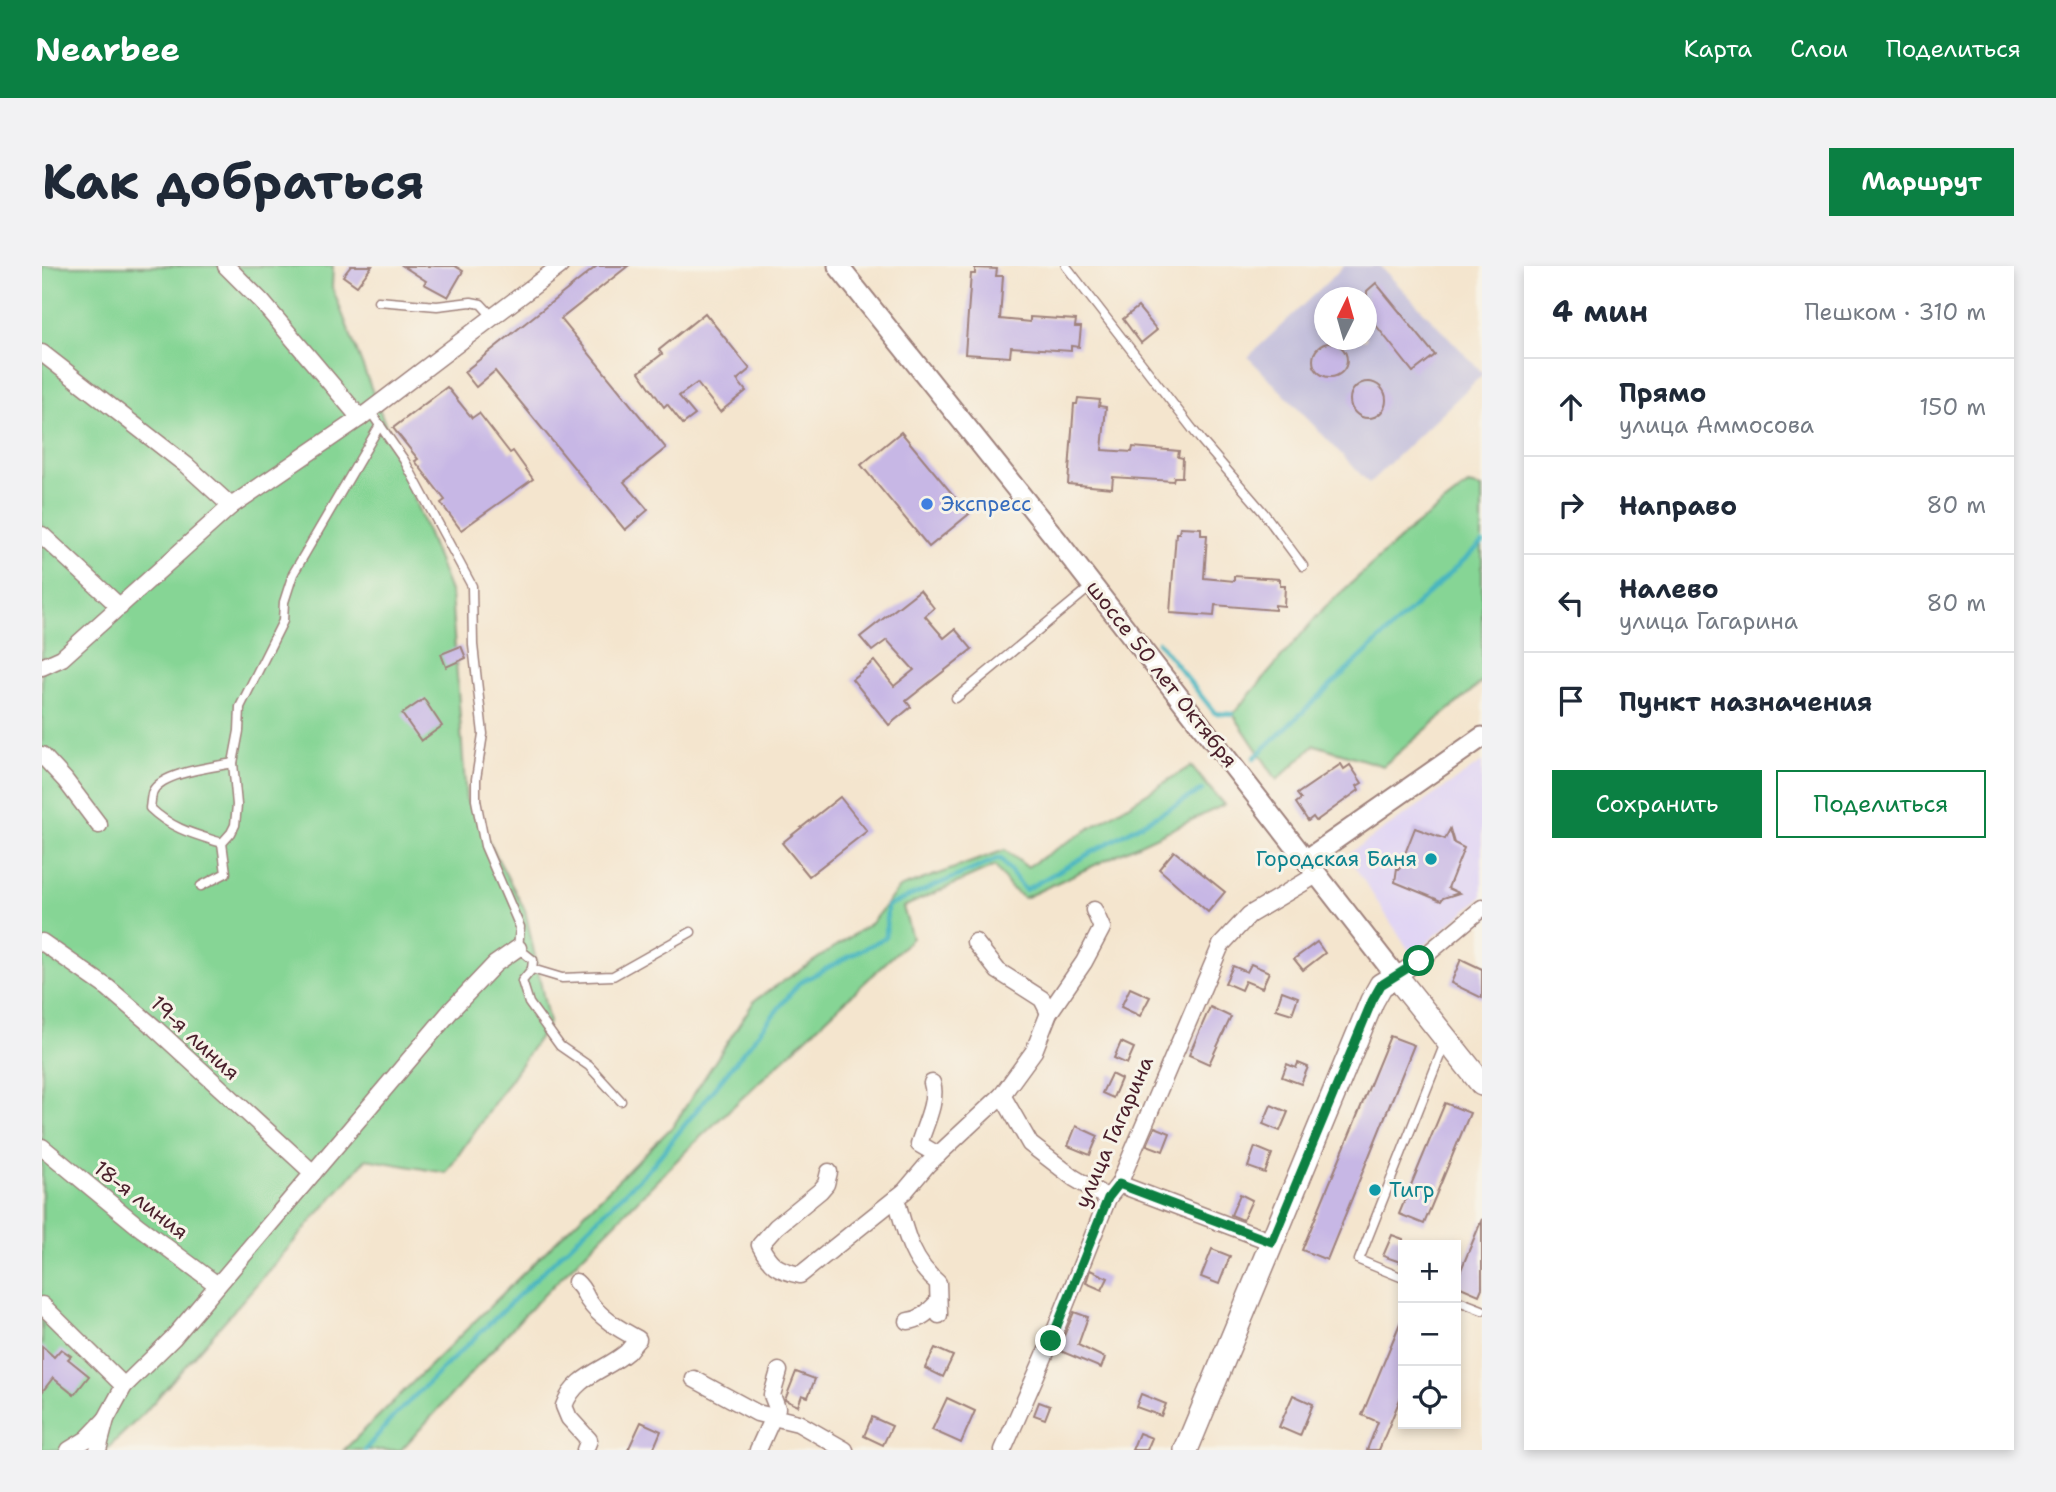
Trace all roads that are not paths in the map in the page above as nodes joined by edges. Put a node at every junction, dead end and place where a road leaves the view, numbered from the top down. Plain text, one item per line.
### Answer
1 (226, 266) edge
2 (560, 266) edge
3 (838, 266) edge
4 (1066, 266) edge
5 (378, 301) dead end
6 (494, 317) junction
7 (42, 353) edge
8 (365, 414) junction
9 (380, 425) junction
10 (231, 506) junction
11 (42, 535) edge
12 (1303, 566) dead end
13 (1093, 585) junction
14 (120, 607) junction
15 (42, 667) edge
16 (956, 698) dead end
17 (1482, 737) edge
18 (42, 755) edge
19 (233, 762) junction
20 (99, 825) dead end
21 (222, 843) junction
22 (1312, 867) junction
23 (201, 886) dead end
24 (1482, 908) edge
25 (1094, 910) dead end
26 (691, 932) dead end
27 (42, 942) edge
28 (975, 942) dead end
29 (518, 948) junction
30 (532, 969) junction
31 (1396, 976) junction
32 (1049, 1013) junction
33 (1447, 1039) junction
34 (932, 1083) dead end
35 (1482, 1084) edge
36 (1002, 1095) junction
37 (621, 1101) dead end
38 (42, 1147) edge
39 (938, 1155) junction
40 (828, 1172) dead end
41 (313, 1173) junction
42 (1119, 1184) junction
43 (896, 1198) junction
44 (1108, 1198) junction
45 (1272, 1242) junction
46 (1398, 1276) edge
47 (576, 1282) dead end
48 (216, 1284) junction
49 (1461, 1302) edge
50 (42, 1305) edge
51 (1482, 1310) edge
52 (908, 1321) dead end
53 (779, 1371) dead end
54 (694, 1379) dead end
55 (124, 1386) junction
56 (774, 1417) junction
57 (106, 1419) junction
58 (69, 1450) edge
59 (98, 1450) edge
60 (585, 1450) edge
61 (758, 1450) edge
62 (845, 1450) edge
63 (1003, 1450) edge
64 (1186, 1450) edge

1 - 8 street
2 - 6 street
3 - 13 street, шоссе 50 лет Октября
4 - 12 lane
5 - 6 lane
6 - 8 street
7 - 10 street
8 - 9 lane
8 - 10 street
9 - 19 lane
9 - 29 lane
10 - 14 street
11 - 14 street
13 - 16 lane
13 - 22 street, шоссе 50 лет Октября
14 - 15 street
17 - 22 street, улица Гагарина
18 - 20 street
19 - 21 lane
19 - 21 lane
21 - 23 lane
22 - 31 street, шоссе 50 лет Октября
22 - 42 street, улица Гагарина
24 - 31 street
25 - 32 street
26 - 30 lane
27 - 41 street, 19-я линия
28 - 32 street
29 - 30 lane
29 - 41 street
30 - 37 lane
31 - 33 main road, шоссе 50 лет Октября
31 - 45 main road
32 - 36 street
33 - 35 main road, шоссе 50 лет Октября
33 - 46 lane
34 - 39 street
36 - 39 street
36 - 44 street
38 - 48 street, 18-я линия
39 - 43 street
40 - 43 street
41 - 48 street
42 - 44 street, улица Гагарина
42 - 45 street
43 - 52 street
44 - 63 street, улица Гагарина
45 - 64 main road
47 - 60 street
48 - 55 street
49 - 51 lane
50 - 55 street
53 - 56 street
54 - 56 street
55 - 57 street
56 - 61 street
56 - 62 street
57 - 58 street
57 - 59 street

